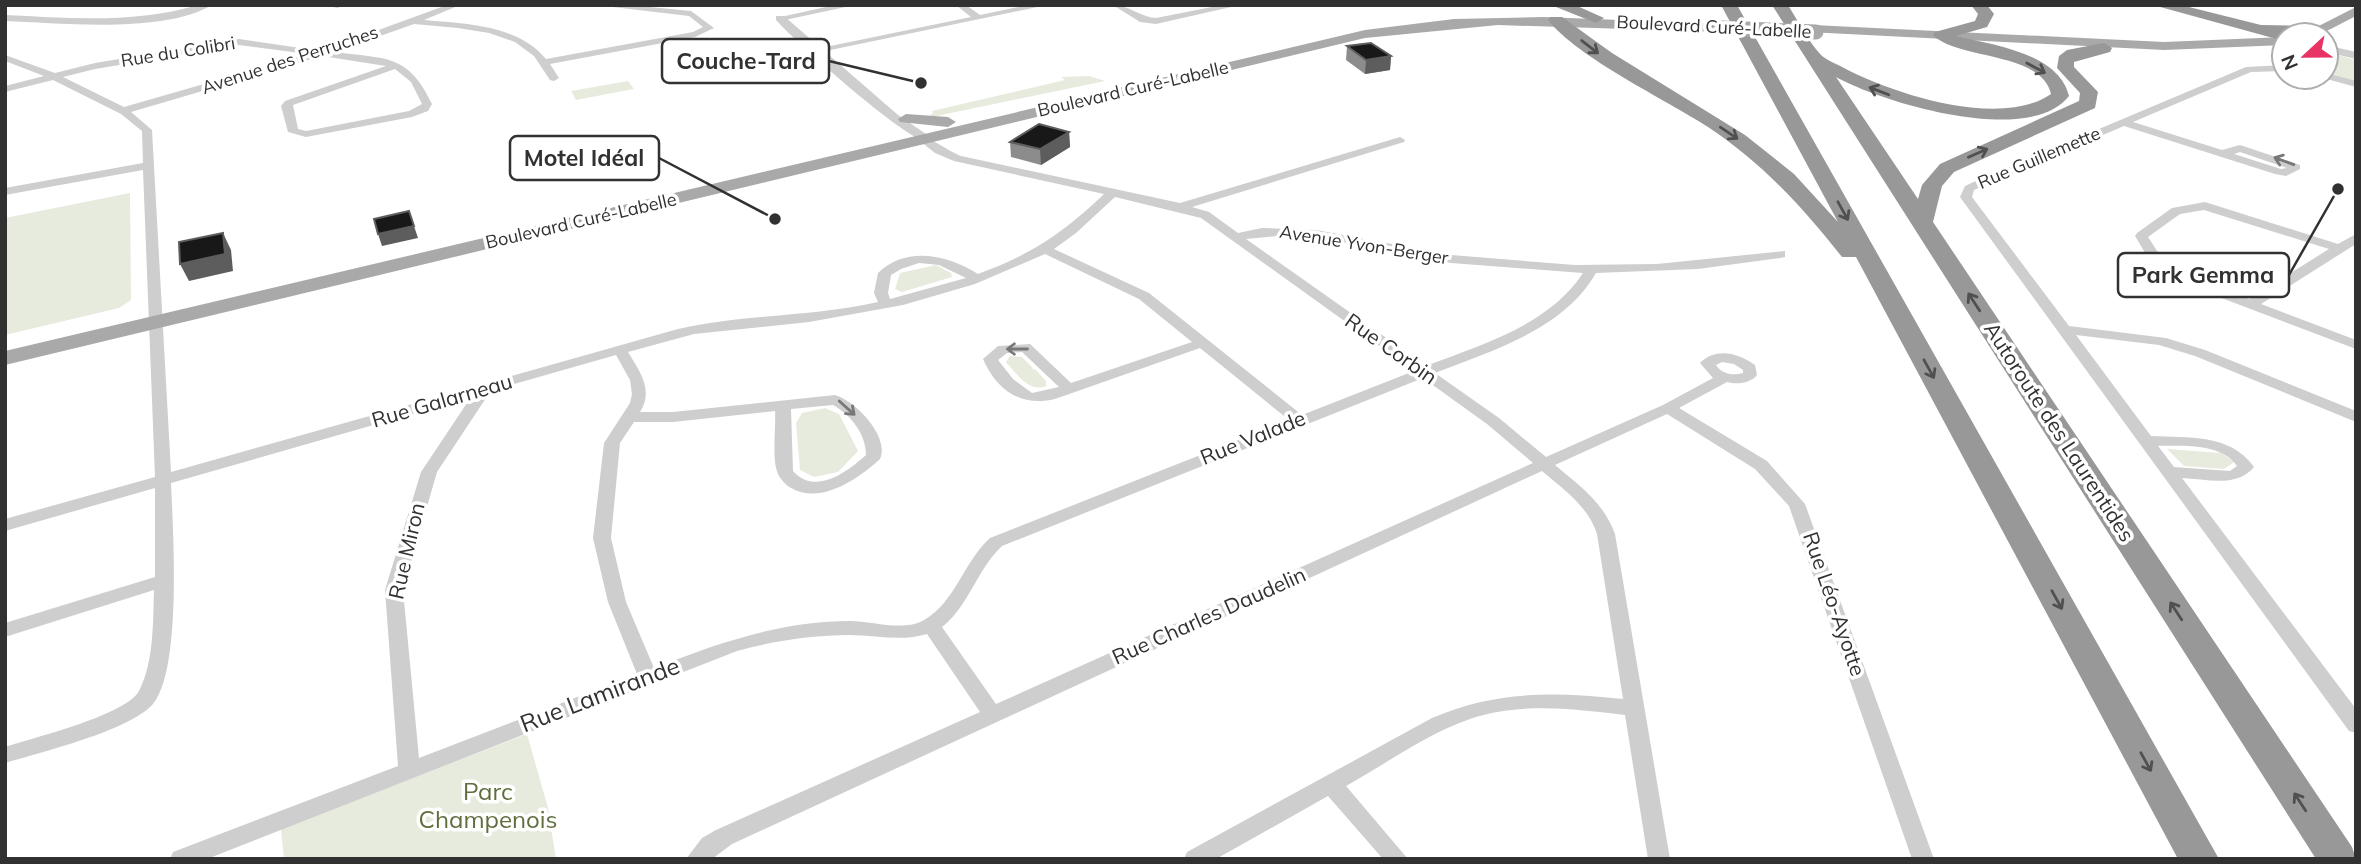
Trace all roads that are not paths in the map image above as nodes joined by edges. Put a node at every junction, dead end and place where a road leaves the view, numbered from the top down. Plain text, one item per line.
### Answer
1 (208, 5) edge
2 (326, 5) edge
3 (338, 5) edge
4 (456, 5) edge
5 (600, 5) edge
6 (960, 5) edge
7 (1044, 5) edge
8 (1116, 5) edge
9 (1236, 5) edge
10 (1529, 5) edge
11 (1538, 5) edge
12 (1780, 5) edge
13 (1979, 5) edge
14 (2161, 5) edge
15 (846, 6) edge
16 (2356, 12) edge
17 (1555, 14) edge
18 (775, 15) joint
19 (1504, 15) junction
20 (5, 18) edge
21 (979, 18) junction
22 (1596, 18) joint
23 (1724, 19) edge
24 (410, 21) junction
25 (2340, 22) edge
26 (2257, 28) junction
27 (2270, 30) edge
28 (2270, 33) edge
29 (1945, 37) junction
30 (2270, 39) edge
31 (2104, 48) junction
32 (817, 50) junction
33 (2270, 50) edge
34 (322, 53) junction
35 (5, 58) edge
36 (1815, 59) junction
37 (543, 62) junction
38 (395, 66) junction
39 (2270, 68) edge
40 (53, 76) junction
41 (554, 78) dead end
42 (5, 89) edge
43 (123, 111) junction
44 (2122, 122) junction
45 (911, 128) junction
46 (1400, 140) dead end
47 (2221, 154) junction
48 (149, 164) junction
49 (5, 192) edge
50 (1112, 193) junction
51 (1180, 207) junction
52 (1922, 223) junction
53 (1236, 237) junction
54 (2356, 238) edge
55 (2339, 248) junction
56 (1045, 249) junction
57 (1780, 254) dead end
58 (1591, 270) junction
59 (975, 278) junction
60 (885, 304) junction
61 (2249, 305) junction
62 (1895, 309) junction
63 (155, 315) junction
64 (2065, 330) junction
65 (1203, 342) junction
66 (5, 343) edge
67 (2356, 345) edge
68 (620, 350) junction
69 (5, 358) edge
70 (1423, 371) junction
71 (1724, 379) dead end
72 (1068, 388) junction
73 (479, 390) junction
74 (783, 405) junction
75 (1668, 408) junction
76 (628, 417) junction
77 (2356, 417) edge
78 (1298, 420) junction
79 (2146, 440) junction
80 (1544, 464) junction
81 (2169, 472) junction
82 (162, 480) junction
83 (5, 525) edge
84 (163, 581) junction
85 (931, 626) junction
86 (5, 630) edge
87 (648, 676) junction
88 (1634, 708) junction
89 (992, 714) junction
90 (2356, 725) edge
91 (5, 755) edge
92 (409, 770) junction
93 (1331, 783) junction
94 (181, 859) edge
95 (697, 859) edge
96 (1195, 859) edge
97 (1397, 859) edge
98 (1659, 859) edge
99 (1923, 859) edge
100 (2199, 859) edge
101 (2338, 859) edge

1 - 20 street
2 - 3 street
4 - 24 street, Avenue des Perruches
5 - 37 street
6 - 21 street
7 - 21 street
8 - 9 street
10 - 19 main road
11 - 17 main road
12 - 36 highway, Autoroute des Laurentides
13 - 29 highway
14 - 26 highway
15 - 18 street
16 - 25 main road
17 - 19 main road, Boulevard Curé-Labelle
17 - 22 highway
17 - 23 main road, Boulevard Curé-Labelle
17 - 45 main road, Boulevard Curé-Labelle
17 -> 62 highway
18 - 32 street
19 - 45 main road, Boulevard Curé-Labelle
21 - 32 street
22 - 23 main road, Boulevard Curé-Labelle
23 - 29 main road, Boulevard Curé-Labelle, bridge
23 -> 62 highway
24 - 34 street, Avenue des Perruches
24 - 37 street
26 - 27 highway
26 - 28 highway
29 - 30 main road, Boulevard Curé-Labelle
29 - 31 main road, Boulevard Curé-Labelle
29 -> 36 highway
31 - 33 main road, Boulevard Curé-Labelle
52 -> 31 highway
32 - 45 street
34 - 38 street, Rue du Colibri
34 - 40 street, Rue du Colibri
34 - 43 street, Avenue des Perruches
35 - 40 street
36 - 52 highway, Autoroute des Laurentides
37 - 41 street
38 - 38 street
39 - 44 street, Rue Guillemette
40 - 42 street, Rue du Colibri
40 - 43 street
43 - 48 street
44 - 47 street
44 - 64 street, Rue Guillemette
45 - 50 street
45 - 63 main road, Boulevard Curé-Labelle
45 - 63 main road, Boulevard Curé-Labelle
46 - 51 street
47 -> 47 street
48 - 49 street
48 - 63 street
50 - 51 street
50 - 56 street, Rue Galarneau
51 - 53 street
101 -> 52 highway, Autoroute des Laurentides
53 - 58 street, Avenue Yvon-Berger
53 - 70 street, Rue Corbin
54 - 55 street
55 - 61 street
55 - 61 street
56 - 59 street, Rue Galarneau
56 - 65 street
57 - 58 street, Avenue Yvon-Berger
58 - 70 street, Rue Valade
59 - 60 street, Rue Galarneau
59 - 60 street
60 - 68 street, Rue Galarneau
61 - 67 street
62 -> 100 highway
63 - 66 main road, Boulevard Curé-Labelle
63 - 69 main road, Boulevard Curé-Labelle
63 - 82 street
64 - 77 street
64 - 79 street, Rue Guillemette
65 - 72 street
65 - 78 street
68 - 73 street, Rue Galarneau
68 - 76 street
70 - 78 street, Rue Valade
70 - 80 street, Rue Corbin
71 - 75 street, Rue Charles Daudelin
72 -> 72 street
73 - 82 street, Rue Galarneau
73 - 92 street, Rue Miron
74 -> 74 street
74 - 76 street
75 - 80 street, Rue Charles Daudelin
75 - 99 street, Rue Léo-Ayotte
76 - 87 street
78 - 85 street, Rue Valade
79 - 81 street, Rue Guillemette
79 - 81 street
80 - 88 street, Rue Corbin
80 - 89 street, Rue Charles Daudelin
81 - 90 street, Rue Guillemette
82 - 83 street, Rue Galarneau
82 - 84 street
84 - 86 street
84 - 91 street
85 - 87 street, Rue Lamirande
85 - 89 street
87 - 92 street, Rue Lamirande
88 - 93 street
88 - 98 street, Rue Corbin
89 - 95 street, Rue Charles Daudelin
92 - 94 street, Rue Lamirande
93 - 96 street
93 - 97 street

